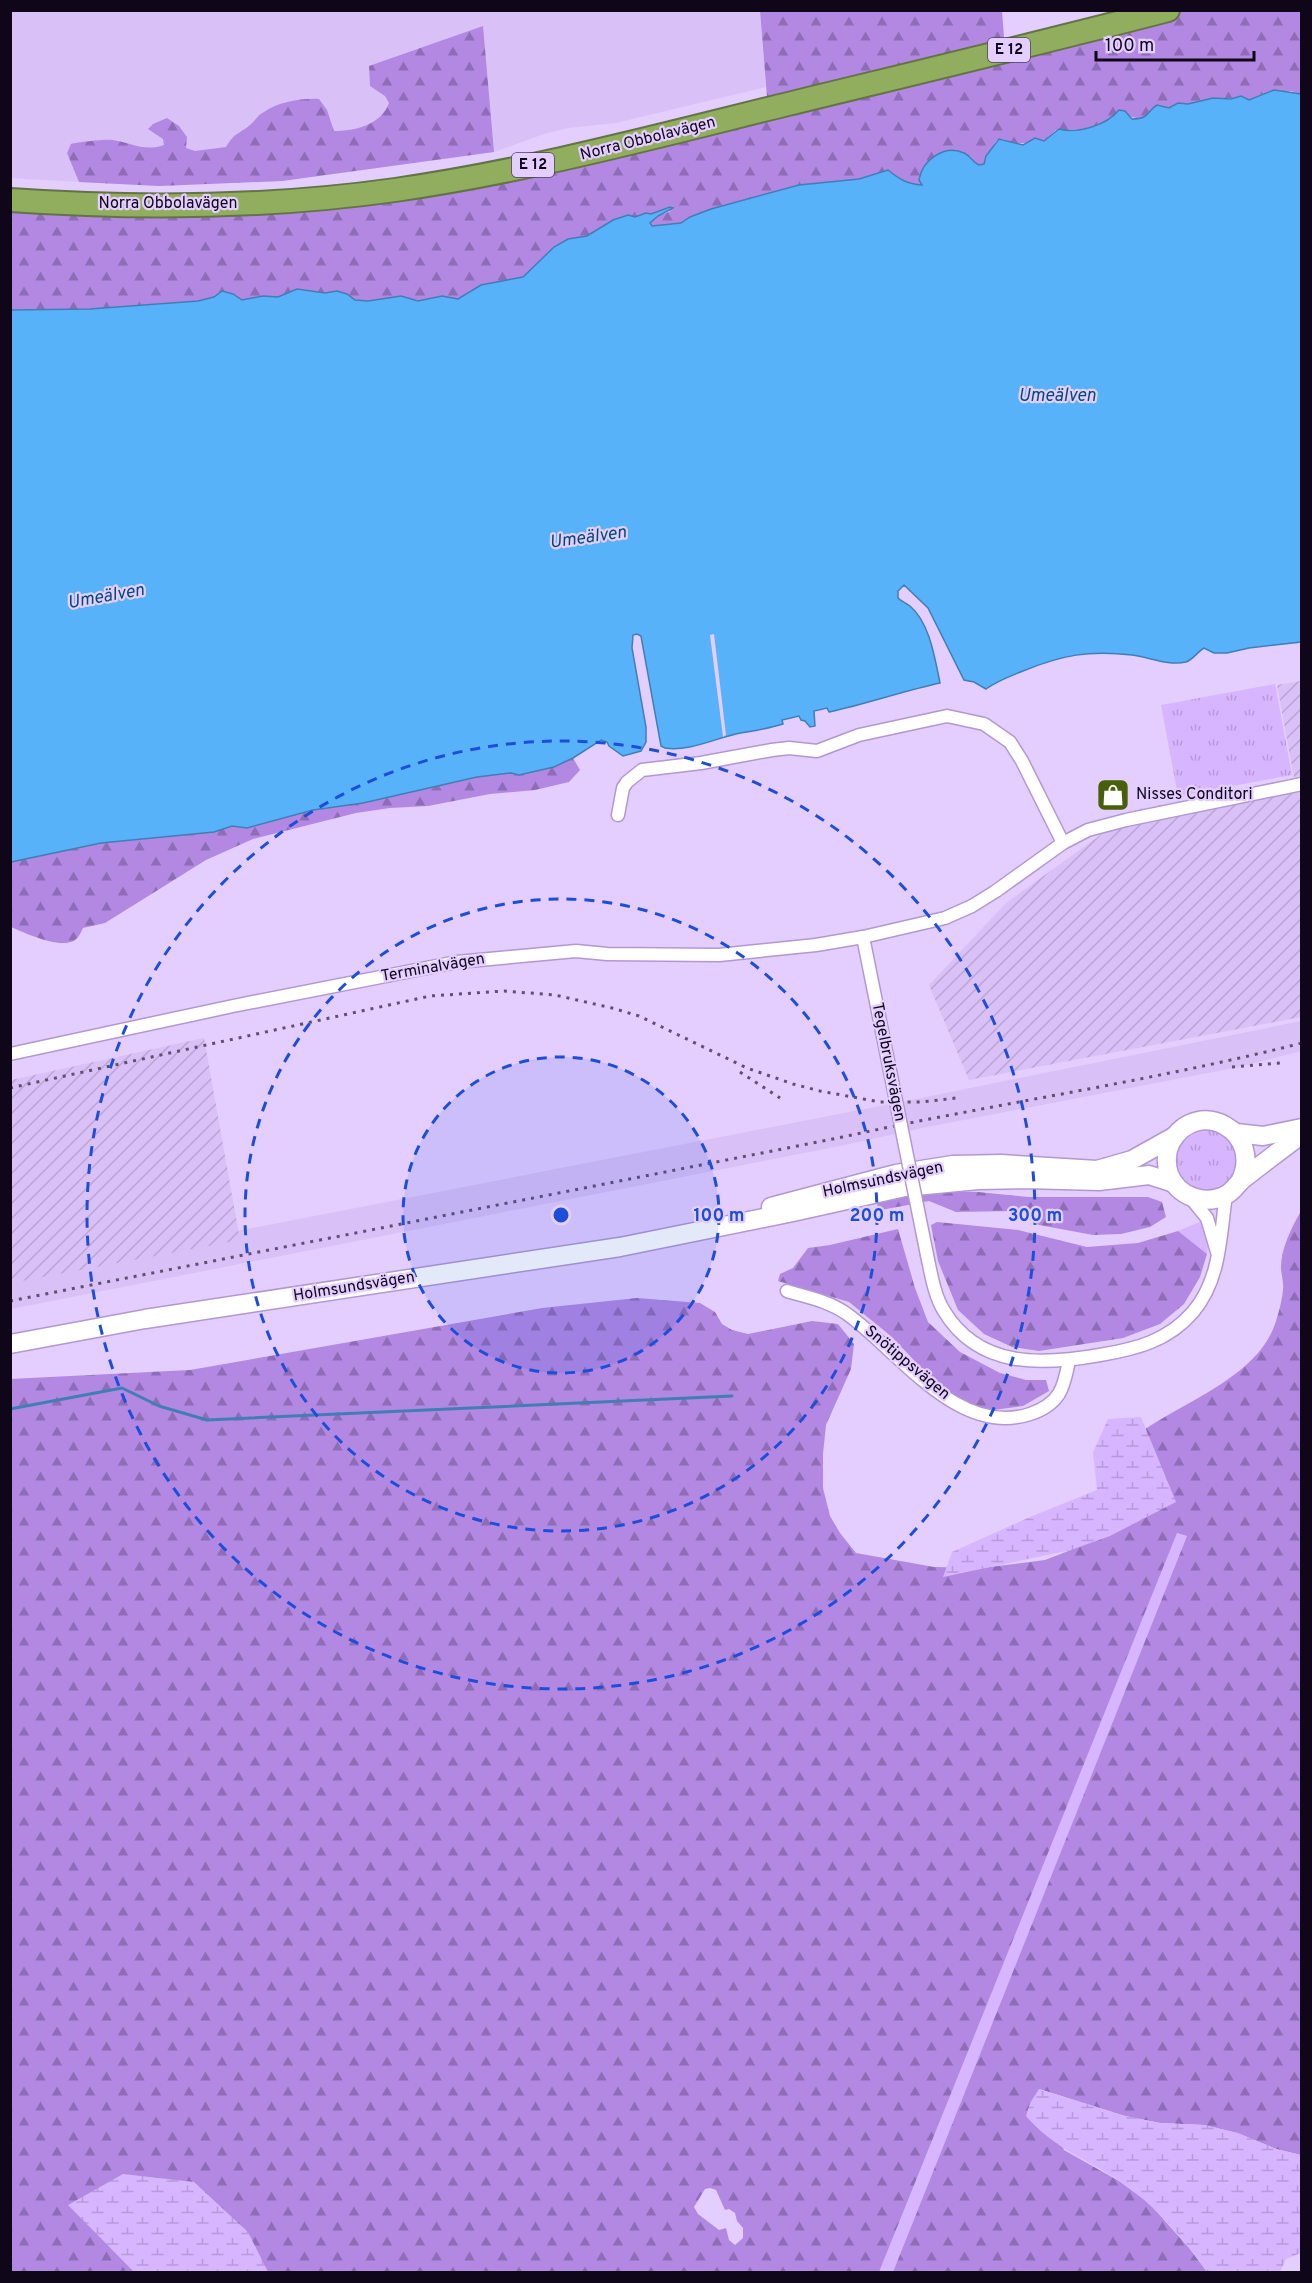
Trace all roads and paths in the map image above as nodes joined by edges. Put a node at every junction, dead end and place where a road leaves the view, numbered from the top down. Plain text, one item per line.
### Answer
1 (1168, 10) edge
2 (10, 200) edge
3 (1302, 784) edge
4 (618, 815) dead end
5 (1063, 843) junction
6 (863, 937) junction
7 (10, 1054) edge
8 (1302, 1128) edge
9 (1236, 1133) junction
10 (1302, 1134) edge
11 (1175, 1136) junction
12 (1240, 1182) junction
13 (1174, 1183) junction
14 (1226, 1195) junction
15 (1188, 1196) junction
16 (698, 1232) junction
17 (1217, 1253) junction
18 (787, 1292) dead end
19 (10, 1344) edge
20 (1069, 1360) junction

1 - 2 highway, Norra Obbolavägen / E 12
3 - 5 street
4 - 5 street
5 - 6 street
6 - 7 street, Terminalvägen
6 - 20 street, Tegelbruksvägen, bridge
8 - 9 main road, Holmsundsvägen
9 - 11 main road, Holmsundsvägen
9 - 12 main road
10 - 12 main road
11 - 13 main road
11 - 16 main road, Holmsundsvägen
12 - 14 main road
13 - 15 main road, Holmsundsvägen
13 - 16 main road, Holmsundsvägen
14 - 15 main road
14 - 17 street, Tegelbruksvägen
15 - 17 street, Tegelbruksvägen
16 - 19 main road, Holmsundsvägen
17 - 20 street, Tegelbruksvägen
18 - 20 street, Snötippsvägen

